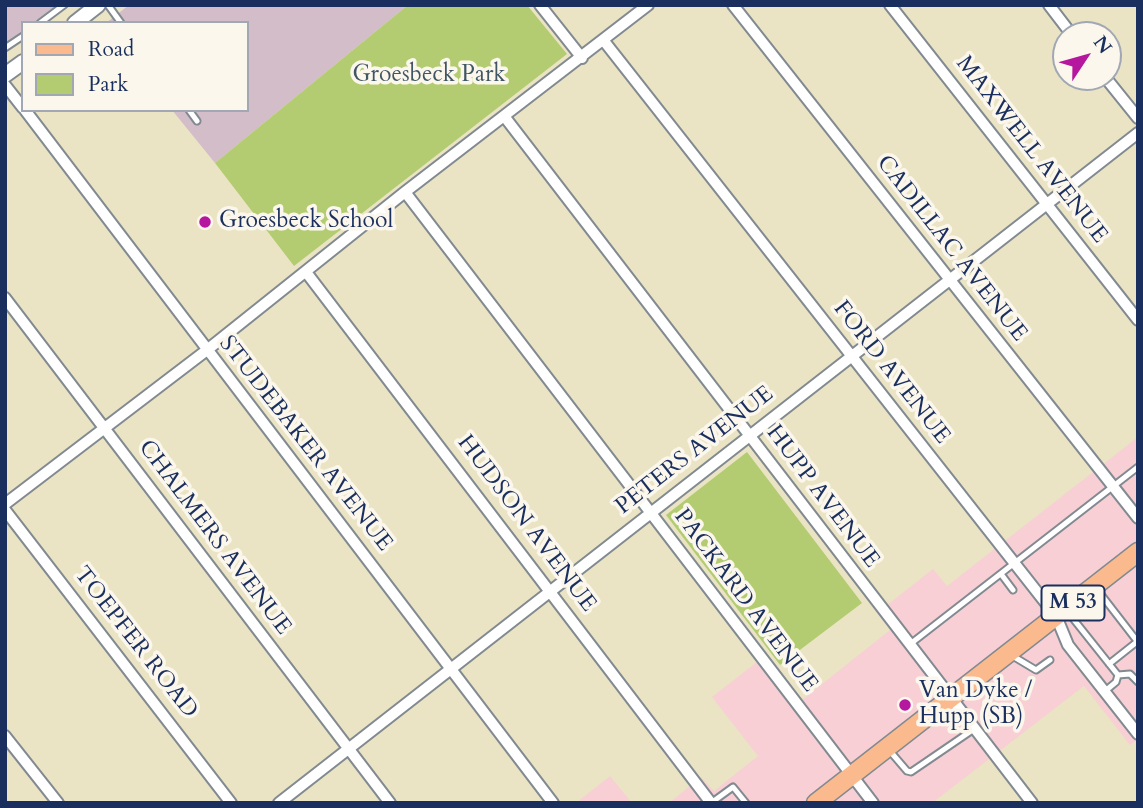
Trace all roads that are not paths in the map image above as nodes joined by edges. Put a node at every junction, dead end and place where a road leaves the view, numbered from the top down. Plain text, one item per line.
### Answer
1 (64, 5) edge
2 (98, 5) edge
3 (108, 5) edge
4 (540, 5) edge
5 (648, 5) edge
6 (733, 5) edge
7 (890, 5) edge
8 (1049, 5) edge
9 (43, 21) edge
10 (78, 21) edge
11 (120, 21) edge
12 (1061, 21) edge
13 (21, 37) edge
14 (604, 41) junction
15 (5, 48) edge
16 (582, 58) junction
17 (21, 63) edge
18 (5, 75) edge
19 (5, 85) edge
20 (1116, 91) edge
21 (21, 105) edge
22 (26, 112) edge
23 (190, 112) edge
24 (504, 116) junction
25 (1138, 118) edge
26 (197, 121) dead end
27 (1138, 133) edge
28 (405, 192) junction
29 (1048, 205) junction
30 (306, 272) junction
31 (950, 280) junction
32 (5, 298) edge
33 (1138, 320) edge
34 (207, 351) junction
35 (851, 356) junction
36 (105, 429) junction
37 (749, 436) junction
38 (1138, 467) edge
39 (1113, 487) junction
40 (5, 504) edge
41 (5, 510) edge
42 (650, 513) junction
43 (1138, 518) edge
44 (1138, 552) edge
45 (1014, 563) junction
46 (1001, 574) junction
47 (1094, 586) junction
48 (1013, 590) dead end
49 (551, 591) junction
50 (1061, 612) junction
51 (1138, 641) edge
52 (909, 645) junction
53 (1008, 653) junction
54 (1049, 660) dead end
55 (1109, 664) junction
56 (450, 668) junction
57 (1118, 675) junction
58 (1138, 682) edge
59 (1104, 692) junction
60 (950, 698) junction
61 (974, 729) junction
62 (1138, 734) edge
63 (5, 736) edge
64 (887, 748) junction
65 (349, 749) junction
66 (852, 775) junction
67 (58, 803) edge
68 (231, 803) edge
69 (279, 803) edge
70 (390, 803) edge
71 (552, 803) edge
72 (711, 803) edge
73 (746, 803) edge
74 (816, 803) edge
75 (873, 803) edge
76 (1032, 803) edge

1 - 9 lane
2 - 10 street
3 - 11 lane
4 - 16 street
5 - 14 street
6 - 31 street, CADILLAC AVENUE
7 - 29 street, MAXWELL AVENUE
8 - 12 street
13 - 15 lane
14 - 16 street
14 - 35 street, FORD AVENUE
16 - 24 street
17 - 18 street
19 - 21 street, STUDEBAKER AVENUE
20 - 25 street
22 - 34 street, STUDEBAKER AVENUE
23 - 26 lane
24 - 28 street
24 - 37 street, HUPP AVENUE
27 - 29 street, PETERS AVENUE
28 - 30 street
28 - 42 street, PACKARD AVENUE
29 - 31 street, PETERS AVENUE
29 - 33 street, MAXWELL AVENUE
30 - 34 street
30 - 49 street, HUDSON AVENUE
31 - 35 street, PETERS AVENUE
31 - 39 street, CADILLAC AVENUE
32 - 36 street, CHALMERS AVENUE
34 - 36 street
34 - 56 street, STUDEBAKER AVENUE
35 - 37 street, PETERS AVENUE
35 - 45 street, FORD AVENUE
36 - 40 street
36 - 65 street, CHALMERS AVENUE
37 - 42 street, PETERS AVENUE
37 - 52 street, HUPP AVENUE
38 - 39 lane
39 - 43 street, CADILLAC AVENUE
39 - 45 lane
41 - 68 street, TOEPFER ROAD
42 - 49 street, PETERS AVENUE
42 - 66 street, PACKARD AVENUE
44 - 47 main road, M 53
45 - 46 lane
45 - 50 street, FORD AVENUE
46 - 48 lane
46 - 52 lane
47 - 50 main road, M 53
47 - 51 lane
49 - 56 street, PETERS AVENUE
49 - 72 street, HUDSON AVENUE
50 - 53 main road, M 53
50 - 55 lane
50 - 59 street, FORD AVENUE
51 - 55 lane
52 - 60 street, HUPP AVENUE
53 - 54 lane
53 - 60 main road, M 53
55 - 57 lane
56 - 65 street, PETERS AVENUE
56 - 71 street, STUDEBAKER AVENUE
57 - 58 lane
57 - 59 lane
59 - 62 street, FORD AVENUE
60 - 61 street, HUPP AVENUE
60 - 64 main road, M 53
61 - 64 lane
61 - 76 street, HUPP AVENUE
63 - 67 street
64 - 66 main road, M 53
65 - 69 street, PETERS AVENUE
65 - 70 street, CHALMERS AVENUE
66 - 74 main road, M 53
66 - 75 street, PACKARD AVENUE
72 - 73 lane

